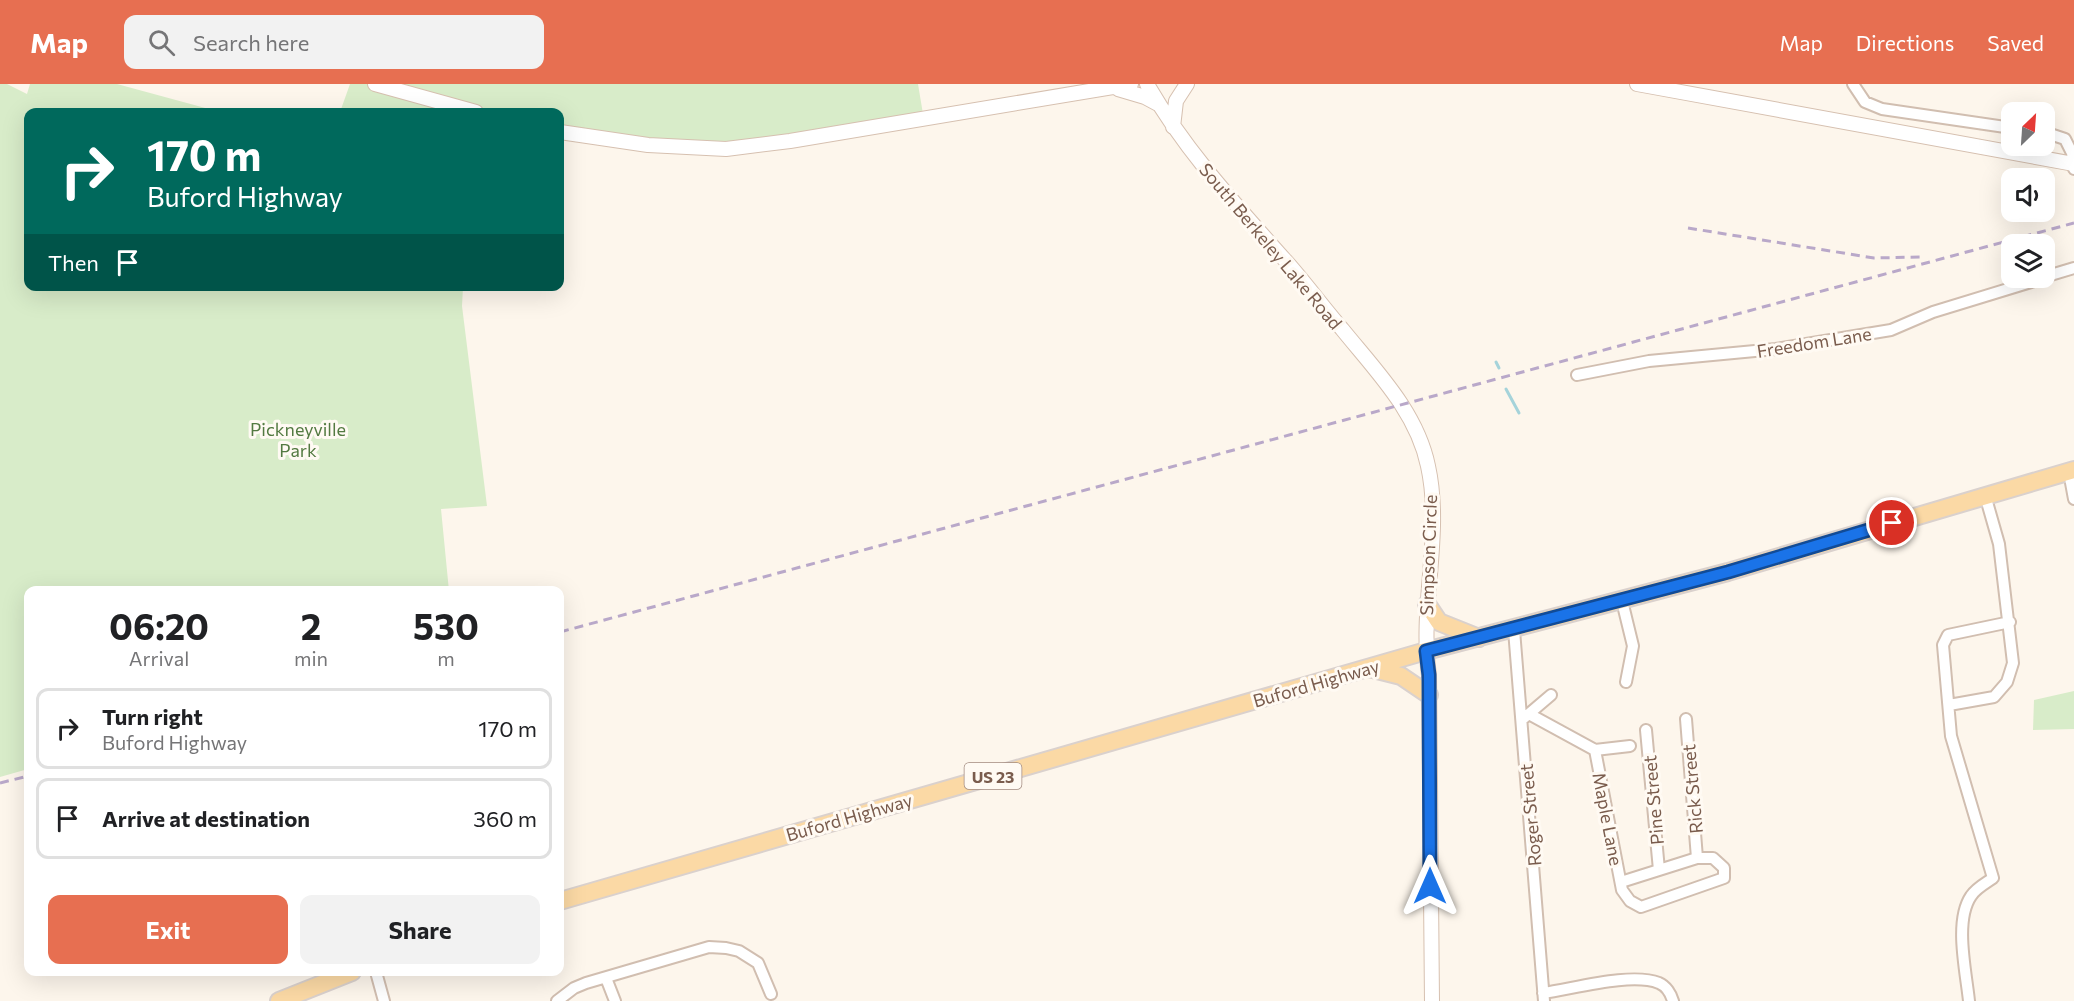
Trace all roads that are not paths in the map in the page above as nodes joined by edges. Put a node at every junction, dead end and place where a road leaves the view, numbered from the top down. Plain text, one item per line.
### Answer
1 (375, 84) edge
2 (1131, 84) edge
3 (1147, 84) edge
4 (1187, 84) edge
5 (1637, 84) edge
6 (1853, 84) edge
7 (1104, 87) edge
8 (1668, 87) edge
9 (1158, 104) junction
10 (462, 108) edge
11 (2001, 126) edge
12 (1173, 127) junction
13 (564, 133) edge
14 (2055, 136) edge
15 (2074, 166) edge
16 (2074, 268) edge
17 (2055, 274) edge
18 (2009, 288) edge
19 (1577, 375) dead end
20 (1401, 404) joint
21 (2071, 471) edge
22 (1984, 495) junction
23 (2074, 499) edge
24 (1622, 601) junction
25 (1427, 604) junction
26 (2010, 622) junction
27 (1514, 630) junction
28 (1479, 638) junction
29 (1426, 651) junction
30 (1368, 668) junction
31 (1626, 682) dead end
32 (1428, 694) junction
33 (1551, 695) dead end
34 (1949, 705) junction
35 (1525, 717) junction
36 (1686, 719) dead end
37 (1647, 730) dead end
38 (1630, 746) dead end
39 (1595, 750) junction
40 (1697, 858) junction
41 (1659, 870) junction
42 (1621, 882) junction
43 (564, 900) edge
44 (342, 976) edge
45 (377, 976) edge
46 (606, 978) junction
47 (771, 994) dead end
48 (1544, 997) edge
49 (279, 1001) edge
50 (384, 1001) edge
51 (557, 1001) edge
52 (615, 1001) edge
53 (1432, 1001) edge
54 (1673, 1001) edge
55 (1969, 1001) edge

1 - 10 street
2 - 7 street
3 - 9 street, South Berkeley Lake Road
4 - 12 street
5 - 8 street
6 - 11 street
7 - 9 street
7 - 13 street
8 - 15 street
9 - 12 street, South Berkeley Lake Road
12 - 20 street, South Berkeley Lake Road
14 - 15 street
16 - 17 street, Freedom Lane
18 - 19 street, Freedom Lane
20 - 25 street, Simpson Circle
21 - 22 main road, Buford Highway / US 23
21 - 23 street
22 - 24 main road, Buford Highway / US 23
22 - 26 street
24 - 27 main road, Buford Highway / US 23
24 - 31 street
25 - 28 main road
25 - 29 street, Simpson Circle
26 - 34 street
26 - 34 street
27 - 28 main road, Buford Highway / US 23
27 - 35 street, Roger Street
28 - 29 main road, Buford Highway / US 23
29 - 30 main road, Buford Highway / US 23
29 - 32 street, Simpson Circle
30 - 32 main road
30 - 43 main road, Buford Highway / US 23
32 - 53 street, Simpson Circle
33 - 35 street
34 - 55 street
35 - 39 street, Maple Lane
35 - 48 street, Roger Street
36 - 40 street, Rick Street
37 - 41 street, Pine Street
38 - 39 street
39 - 42 street, Maple Lane
40 - 41 street, Maple Lane
40 - 42 street
41 - 42 street, Maple Lane
44 - 49 main road
45 - 50 street
46 - 47 street
46 - 51 street
46 - 52 street
48 - 54 street

